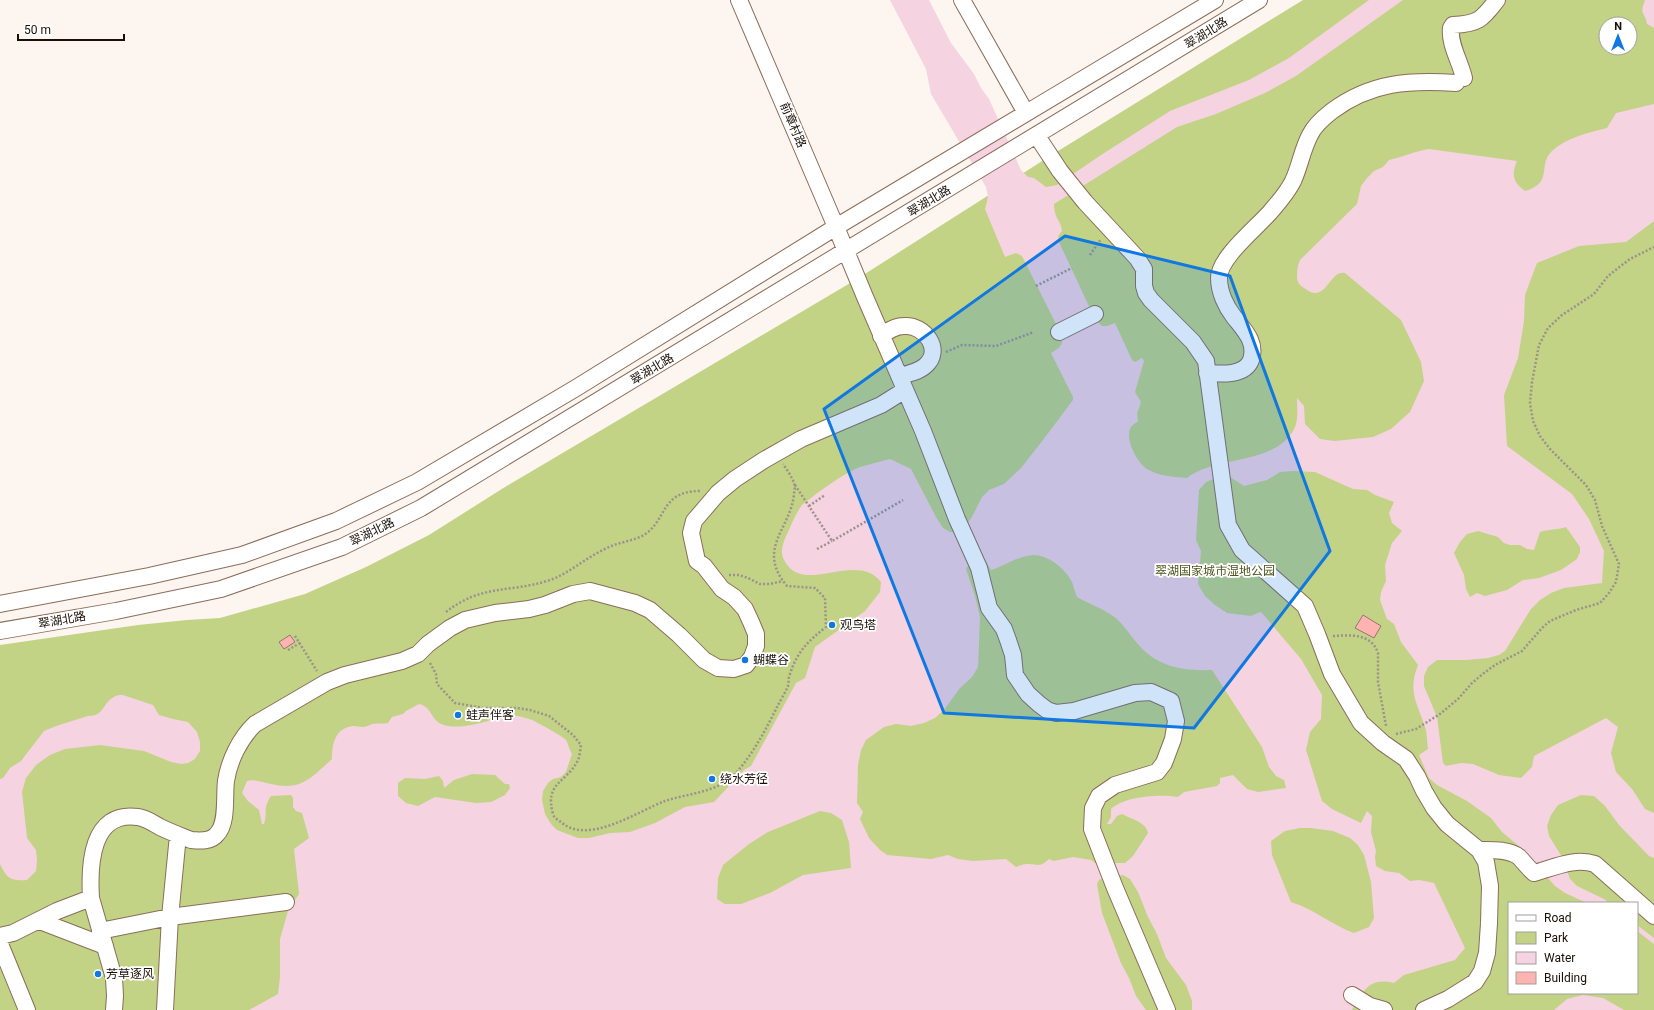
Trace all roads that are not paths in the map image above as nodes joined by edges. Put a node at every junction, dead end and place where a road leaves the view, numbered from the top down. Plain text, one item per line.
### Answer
1 (739, 0) edge
2 (962, 0) edge
3 (1215, 0) edge
4 (1259, 0) edge
5 (1497, 0) edge
6 (1026, 114) junction
7 (1037, 136) junction
8 (836, 227) junction
9 (846, 251) junction
10 (1095, 314) dead end
11 (1059, 332) dead end
12 (882, 336) junction
13 (1207, 373) junction
14 (902, 383) junction
15 (0, 604) edge
16 (0, 631) edge
17 (178, 835) junction
18 (1479, 850) junction
19 (92, 898) junction
20 (286, 902) dead end
21 (1654, 916) edge
22 (170, 917) junction
23 (40, 921) junction
24 (100, 931) junction
25 (0, 936) edge
26 (0, 944) edge
27 (105, 946) junction
28 (1352, 996) dead end
29 (28, 1010) edge
30 (114, 1010) edge
31 (165, 1010) edge
32 (1167, 1010) edge
33 (1384, 1010) edge
34 (1424, 1010) edge

1 - 8 street, 前章村路
2 - 6 street
3 - 6 street, 翠湖北路
4 - 7 street, 翠湖北路
5 - 13 street
6 - 8 street, 翠湖北路
7 - 9 street, 翠湖北路
7 - 13 street
8 - 9 street, 前章村路
8 - 15 street, 翠湖北路
9 - 12 street, 前章村路
9 - 16 street, 翠湖北路
10 - 11 street
12 - 14 street, 前章村路
12 - 14 street
13 - 18 street
14 - 17 street
14 - 32 street, 前章村路
17 - 19 street
17 - 22 street
18 - 21 street
18 - 34 street
19 - 23 street
19 - 24 street
20 - 22 street
22 - 24 street
22 - 31 street
23 - 25 street
23 - 27 street
24 - 27 street
26 - 29 street
27 - 30 street
28 - 33 street

